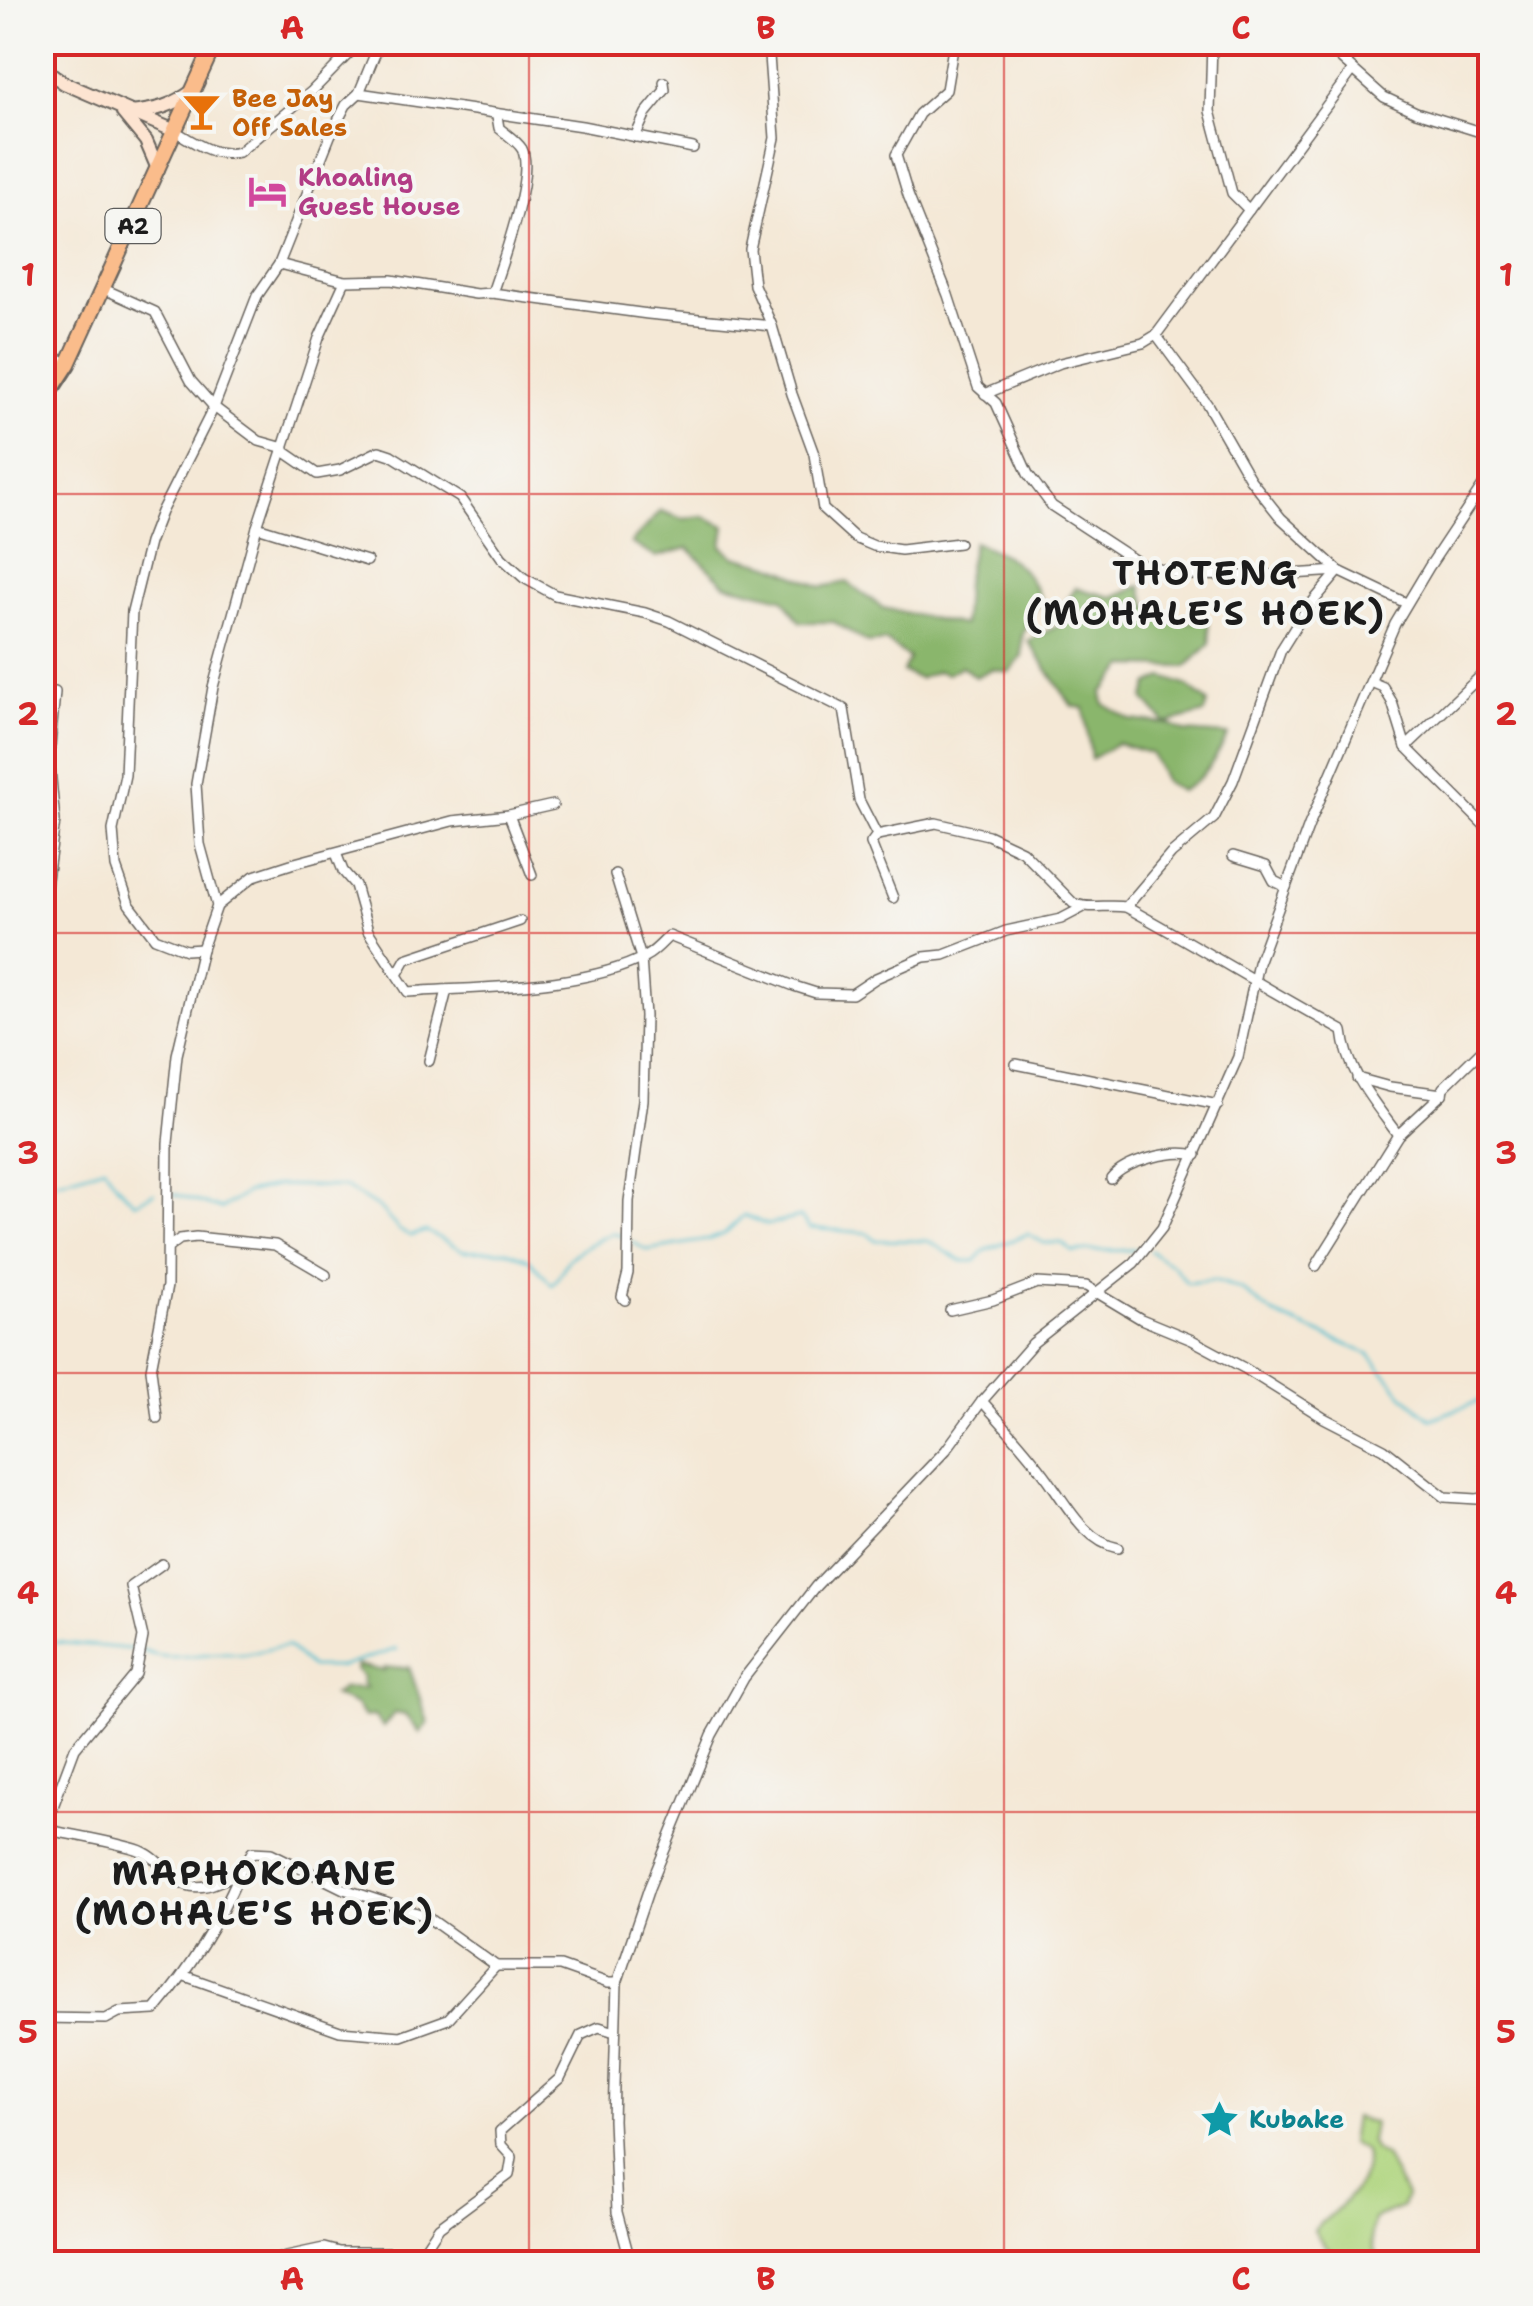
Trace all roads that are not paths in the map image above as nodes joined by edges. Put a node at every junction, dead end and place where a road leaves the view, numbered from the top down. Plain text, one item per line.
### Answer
1 (215, 42) edge
2 (360, 42) edge
3 (380, 42) edge
4 (768, 42) edge
5 (954, 42) edge
6 (1212, 42) edge
7 (1322, 42) edge
8 (1358, 42) edge
9 (1349, 66) junction
10 (42, 67) edge
11 (664, 82) dead end
12 (194, 90) junction
13 (359, 93) junction
14 (124, 111) junction
15 (498, 116) junction
16 (175, 131) junction
17 (1490, 135) edge
18 (635, 138) junction
19 (693, 148) dead end
20 (158, 169) junction
21 (1248, 210) junction
22 (278, 264) junction
23 (345, 281) junction
24 (104, 288) junction
25 (492, 293) junction
26 (772, 326) junction
27 (1156, 335) junction
28 (42, 350) edge
29 (68, 364) junction
30 (985, 394) junction
31 (42, 404) edge
32 (214, 406) junction
33 (283, 449) junction
34 (1490, 475) edge
35 (257, 527) junction
36 (960, 543) dead end
37 (367, 561) dead end
38 (1339, 571) junction
39 (1406, 603) junction
40 (1490, 667) edge
41 (1371, 682) junction
42 (55, 692) dead end
43 (1406, 748) junction
44 (46, 757) edge
45 (553, 805) dead end
46 (510, 815) junction
47 (1490, 831) edge
48 (876, 835) junction
49 (336, 854) junction
50 (1233, 856) dead end
51 (615, 874) dead end
52 (532, 875) dead end
53 (1286, 887) junction
54 (893, 898) dead end
55 (217, 906) junction
56 (1126, 907) junction
57 (1082, 908) junction
58 (520, 922) dead end
59 (202, 949) junction
60 (640, 958) junction
61 (398, 973) junction
62 (1255, 979) junction
63 (447, 990) junction
64 (42, 1042) edge
65 (1490, 1042) edge
66 (429, 1061) dead end
67 (1016, 1064) dead end
68 (1358, 1078) junction
69 (1442, 1094) junction
70 (1218, 1105) junction
71 (1398, 1135) junction
72 (1196, 1155) junction
73 (1111, 1179) dead end
74 (169, 1246) junction
75 (1316, 1266) dead end
76 (326, 1276) dead end
77 (1097, 1291) junction
78 (625, 1300) dead end
79 (950, 1310) dead end
80 (982, 1402) junction
81 (157, 1418) dead end
82 (1490, 1496) edge
83 (1118, 1548) dead end
84 (162, 1564) dead end
85 (43, 1832) edge
86 (240, 1874) junction
87 (496, 1966) junction
88 (185, 1976) junction
89 (618, 1983) junction
90 (42, 2018) edge
91 (616, 2032) junction
92 (249, 2264) edge
93 (631, 2264) edge

1 - 12 main road, A2
2 - 16 street
3 - 13 street
4 - 26 street
5 - 30 street
6 - 21 street
7 - 9 street
8 - 9 street
9 - 17 street
9 - 21 street
10 - 14 main road
11 - 18 street
12 - 14 main road
12 - 16 main road, A2
13 - 15 street
13 - 22 street
14 - 16 main road
14 - 20 main road
15 - 18 street
15 - 25 street
16 - 20 main road, A2
18 - 19 street
20 - 24 main road, A2
21 - 27 street
22 - 23 street
22 - 32 street
23 - 25 street
23 - 33 street
24 - 29 main road, A2
24 - 32 street
25 - 26 street
26 - 36 street
27 - 30 street
27 - 38 street
28 - 29 street
29 - 31 main road, A2
30 - 38 street
32 - 33 street
32 - 59 street
33 - 35 street
33 - 48 street
34 - 39 street
35 - 37 street
35 - 55 street
38 - 39 street
38 - 56 street
39 - 41 street
40 - 43 street
41 - 43 street
41 - 53 street
42 - 44 street
43 - 47 street
44 - 64 street
45 - 46 street
46 - 49 street
46 - 52 street
48 - 54 street
48 - 57 street
49 - 55 street
49 - 61 street
50 - 53 street
51 - 60 street
53 - 62 street
55 - 59 street
56 - 57 street
56 - 62 street
57 - 60 street
58 - 61 street
59 - 74 street
60 - 63 street
60 - 78 street
61 - 63 street
62 - 68 street
62 - 70 street
63 - 66 street
65 - 69 street
67 - 70 street
68 - 69 street
68 - 71 street
69 - 71 street
70 - 72 street
71 - 75 street
72 - 73 street
72 - 77 street
74 - 76 street
74 - 81 street
77 - 79 street
77 - 80 street
77 - 82 street
80 - 83 street
80 - 89 street
84 - 85 street
85 - 86 street
86 - 87 street
86 - 88 street
87 - 88 street
87 - 89 street
88 - 90 street
89 - 91 street
91 - 92 street
91 - 93 street

